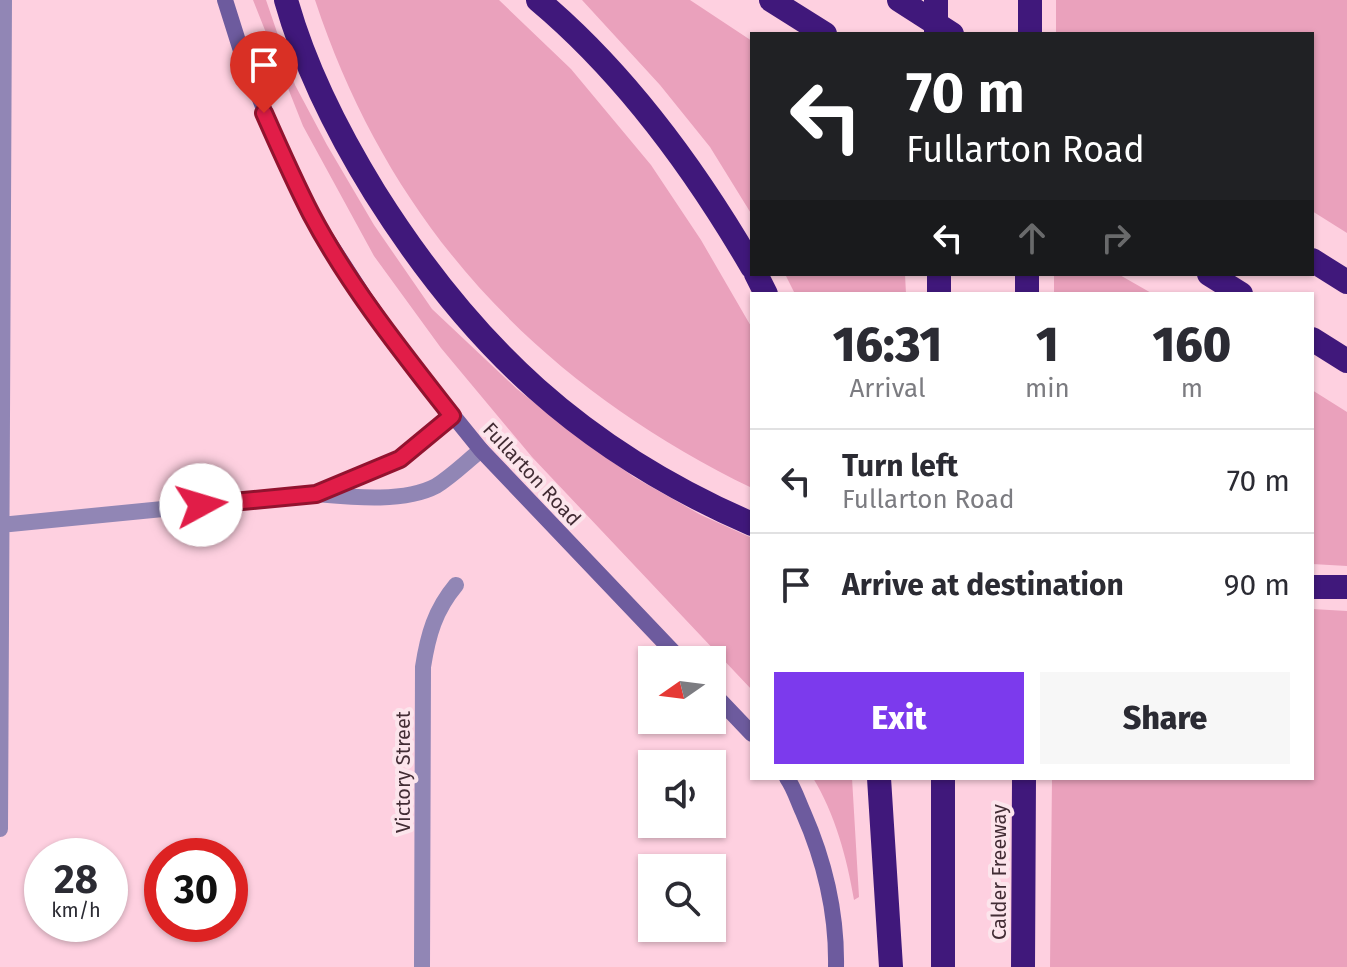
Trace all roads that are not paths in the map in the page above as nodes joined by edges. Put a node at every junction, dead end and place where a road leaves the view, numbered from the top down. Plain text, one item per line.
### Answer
1 (4, 0) edge
2 (225, 0) edge
3 (286, 0) edge
4 (538, 0) edge
5 (771, 0) edge
6 (899, 0) edge
7 (936, 0) edge
8 (822, 32) edge
9 (936, 32) edge
10 (949, 32) edge
11 (1314, 261) edge
12 (750, 264) edge
13 (1212, 276) edge
14 (1347, 282) edge
15 (1238, 292) edge
16 (1314, 340) edge
17 (1347, 361) edge
18 (452, 416) junction
19 (481, 450) junction
20 (316, 494) junction
21 (750, 523) edge
22 (1, 525) edge
23 (456, 585) dead end
24 (1314, 587) edge
25 (1347, 587) edge
26 (668, 646) edge
27 (726, 707) edge
28 (750, 732) edge
29 (788, 780) edge
30 (879, 780) edge
31 (943, 780) edge
32 (1024, 780) edge
33 (0, 829) edge
34 (422, 967) edge
35 (836, 967) edge
36 (891, 967) edge
37 (943, 967) edge
38 (1023, 967) edge

1 - 22 street
2 - 18 main road, Fullarton Road
3 - 21 highway
4 - 12 highway
5 - 8 highway
6 - 10 highway
7 - 9 highway, bridge
11 - 14 highway
13 - 15 highway
16 - 17 highway
18 - 19 main road, Fullarton Road
18 - 20 street
19 - 20 street
19 - 26 main road, Fullarton Road
20 - 22 street
22 - 33 street
23 - 34 street, Victory Street
24 - 25 highway
27 - 28 main road
29 - 35 main road
30 - 36 highway
31 - 37 highway
32 - 38 highway, Calder Freeway

